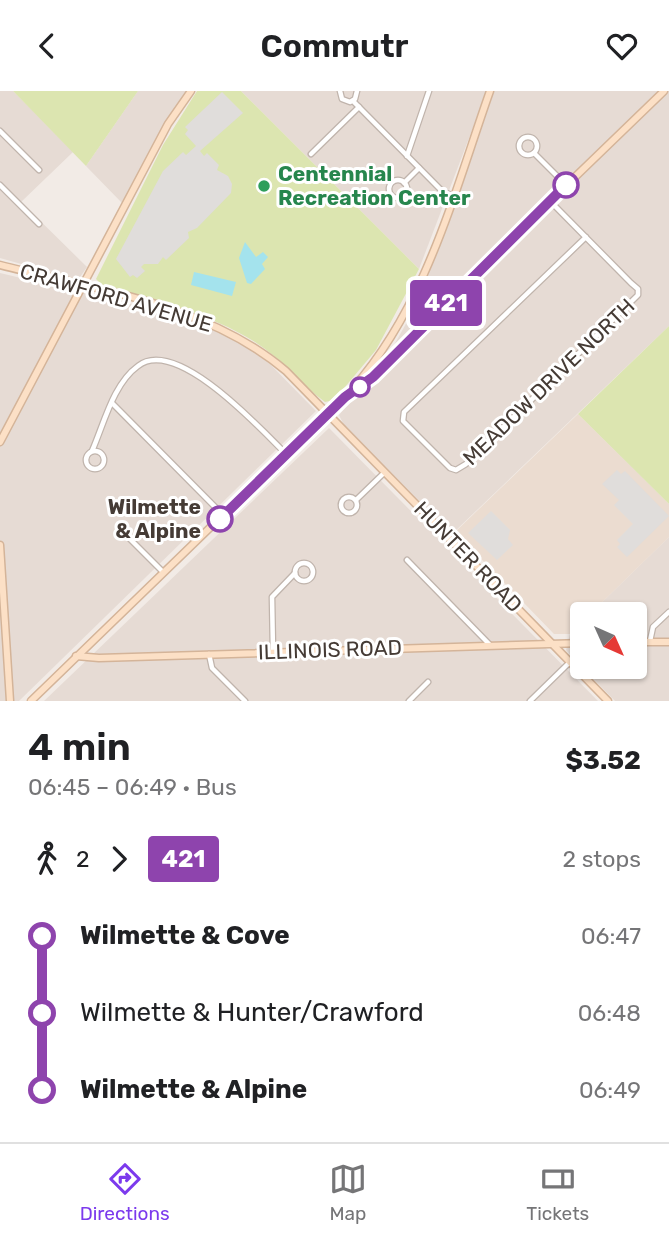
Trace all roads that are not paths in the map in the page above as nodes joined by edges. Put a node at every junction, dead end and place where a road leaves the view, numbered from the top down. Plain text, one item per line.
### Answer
1 (191, 91) edge
2 (340, 91) edge
3 (357, 91) edge
4 (429, 91) edge
5 (490, 91) edge
6 (660, 92) edge
7 (353, 101) junction
8 (359, 107) junction
9 (0, 131) edge
10 (534, 153) junction
11 (311, 155) dead end
12 (407, 156) junction
13 (419, 168) junction
14 (38, 170) dead end
15 (404, 183) dead end
16 (0, 185) edge
17 (566, 185) junction
18 (453, 195) junction
19 (550, 201) junction
20 (38, 224) dead end
21 (586, 237) junction
22 (0, 265) edge
23 (83, 286) junction
24 (457, 291) junction
25 (416, 292) junction
26 (345, 397) junction
27 (113, 404) junction
28 (328, 414) junction
29 (0, 442) edge
30 (92, 451) dead end
31 (286, 454) junction
32 (385, 472) junction
33 (356, 501) dead end
34 (223, 515) junction
35 (126, 535) dead end
36 (0, 545) edge
37 (407, 559) dead end
38 (164, 573) junction
39 (295, 573) junction
40 (1, 608) edge
41 (669, 611) edge
42 (650, 641) joint
43 (669, 642) edge
44 (552, 643) junction
45 (570, 643) edge
46 (491, 645) junction
47 (273, 651) junction
48 (209, 655) junction
49 (76, 656) junction
50 (570, 662) joint
51 (587, 679) edge
52 (428, 682) dead end
53 (10, 701) edge
54 (31, 701) edge
55 (245, 701) edge
56 (409, 701) edge
57 (530, 701) edge
58 (608, 701) edge

1 - 23 street
2 - 7 street
3 - 7 street
4 - 12 street
5 - 18 street
6 - 17 street
7 - 8 street
8 - 11 street
8 - 12 street
9 - 14 street
10 - 10 street
10 - 17 street
12 - 13 street
13 - 15 street
13 - 18 street
16 - 20 street
17 - 19 street
18 - 25 street
19 - 21 street
19 - 24 street
21 - 21 street, MEADOW DRIVE NORTH
22 - 23 street, CRAWFORD AVENUE
23 - 28 street, CRAWFORD AVENUE
23 - 29 street
24 - 25 street
24 - 26 street
25 - 26 street
26 - 28 street
27 - 30 street
27 - 31 street
27 - 34 street
28 - 31 street
28 - 32 street, HUNTER ROAD
31 - 34 street
32 - 33 street
32 - 44 street, HUNTER ROAD
34 - 38 street
35 - 38 street
36 - 40 street
37 - 46 street
38 - 49 street
39 - 39 street
39 - 47 street
40 - 53 street
41 - 42 street
42 - 43 street
44 - 45 street, ILLINOIS ROAD
44 - 46 street, ILLINOIS ROAD
44 - 50 street, HUNTER ROAD
46 - 47 street, ILLINOIS ROAD
47 - 48 street, ILLINOIS ROAD
48 - 49 street, ILLINOIS ROAD
48 - 55 street
49 - 54 street
50 - 57 street
51 - 58 street, HUNTER ROAD
52 - 56 street

